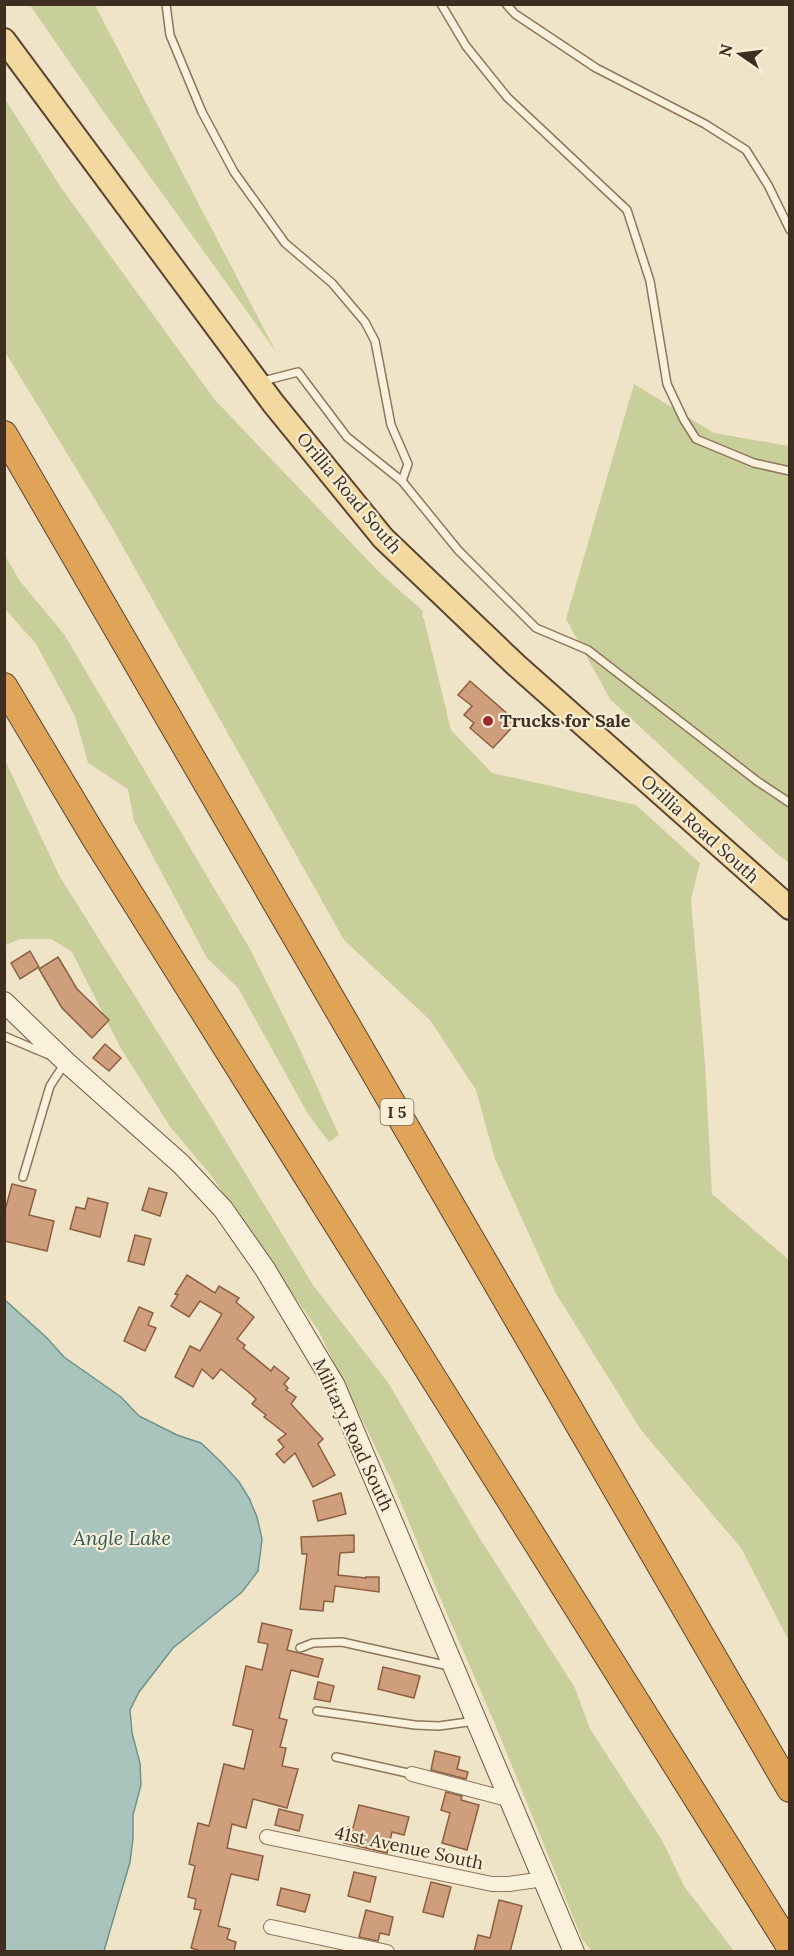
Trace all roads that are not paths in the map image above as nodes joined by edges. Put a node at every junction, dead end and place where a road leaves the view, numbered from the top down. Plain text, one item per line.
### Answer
1 (166, 4) edge
2 (441, 4) edge
3 (506, 4) edge
4 (4, 40) edge
5 (789, 230) edge
6 (258, 382) junction
7 (4, 434) edge
8 (789, 471) edge
9 (402, 481) junction
10 (4, 686) edge
11 (789, 803) edge
12 (789, 909) edge
13 (4, 1002) edge
14 (4, 1036) edge
15 (66, 1062) junction
16 (23, 1177) dead end
17 (300, 1648) dead end
18 (454, 1667) junction
19 (317, 1711) dead end
20 (478, 1721) junction
21 (336, 1757) dead end
22 (412, 1774) joint
23 (789, 1790) edge
24 (511, 1800) junction
25 (267, 1837) dead end
26 (544, 1879) junction
27 (272, 1927) dead end
28 (789, 1947) edge
29 (387, 1952) edge
30 (574, 1952) edge

1 - 9 lane
2 - 8 lane
3 - 5 lane
4 - 6 main road, Orillia Road South
6 - 9 lane
6 - 12 main road, Orillia Road South
7 - 23 highway, I 5
9 - 11 lane
10 - 28 highway
13 - 15 main road, Military Road South
14 - 15 lane
15 - 16 lane
15 - 18 main road, Military Road South
17 - 18 lane
18 - 20 main road, Military Road South
19 - 20 lane
20 - 24 main road, Military Road South
21 - 22 lane
22 - 24 street
24 - 26 main road, Military Road South
25 - 26 street, 41st Avenue South
26 - 30 main road, Military Road South
27 - 29 street

